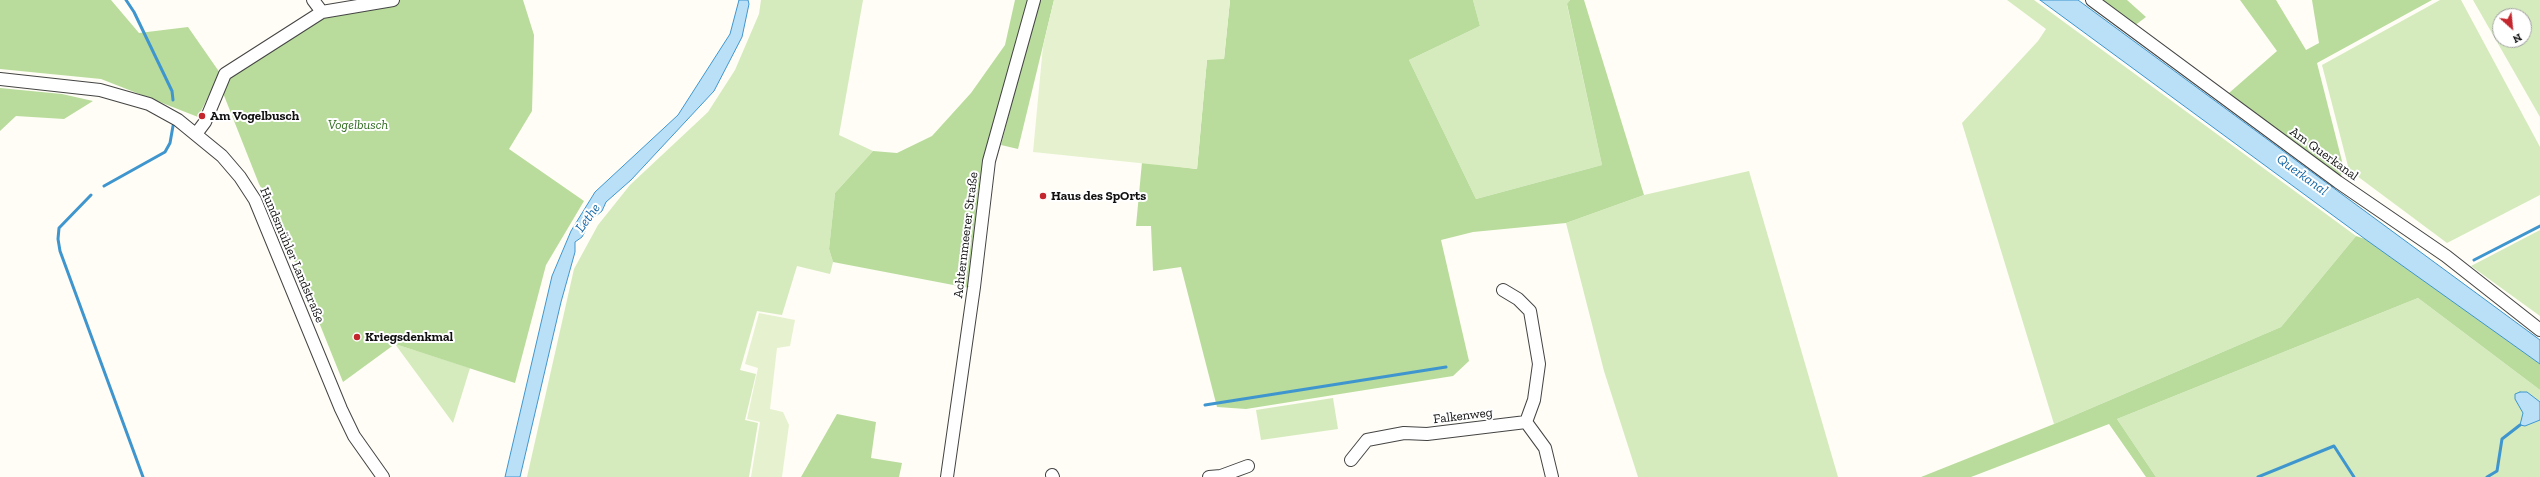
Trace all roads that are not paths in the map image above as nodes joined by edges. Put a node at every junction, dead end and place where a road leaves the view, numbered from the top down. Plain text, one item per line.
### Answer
1 (313, 0) edge
2 (393, 0) edge
3 (1034, 0) edge
4 (2092, 0) edge
5 (322, 12) junction
6 (0, 79) edge
7 (196, 134) junction
8 (1503, 290) dead end
9 (2540, 330) edge
10 (1526, 422) junction
11 (1351, 460) dead end
12 (1248, 466) dead end
13 (383, 477) edge
14 (947, 477) edge
15 (1209, 477) edge
16 (1552, 477) edge

1 - 5 street
2 - 5 street
3 - 14 street, Achternmeerer Straße
4 - 9 street, Am Querkanal
5 - 7 street
6 - 7 street, Hundsmühler Landstraße
7 - 13 street, Hundsmühler Landstraße
8 - 10 street
10 - 11 street, Falkenweg
10 - 16 street
12 - 15 street

